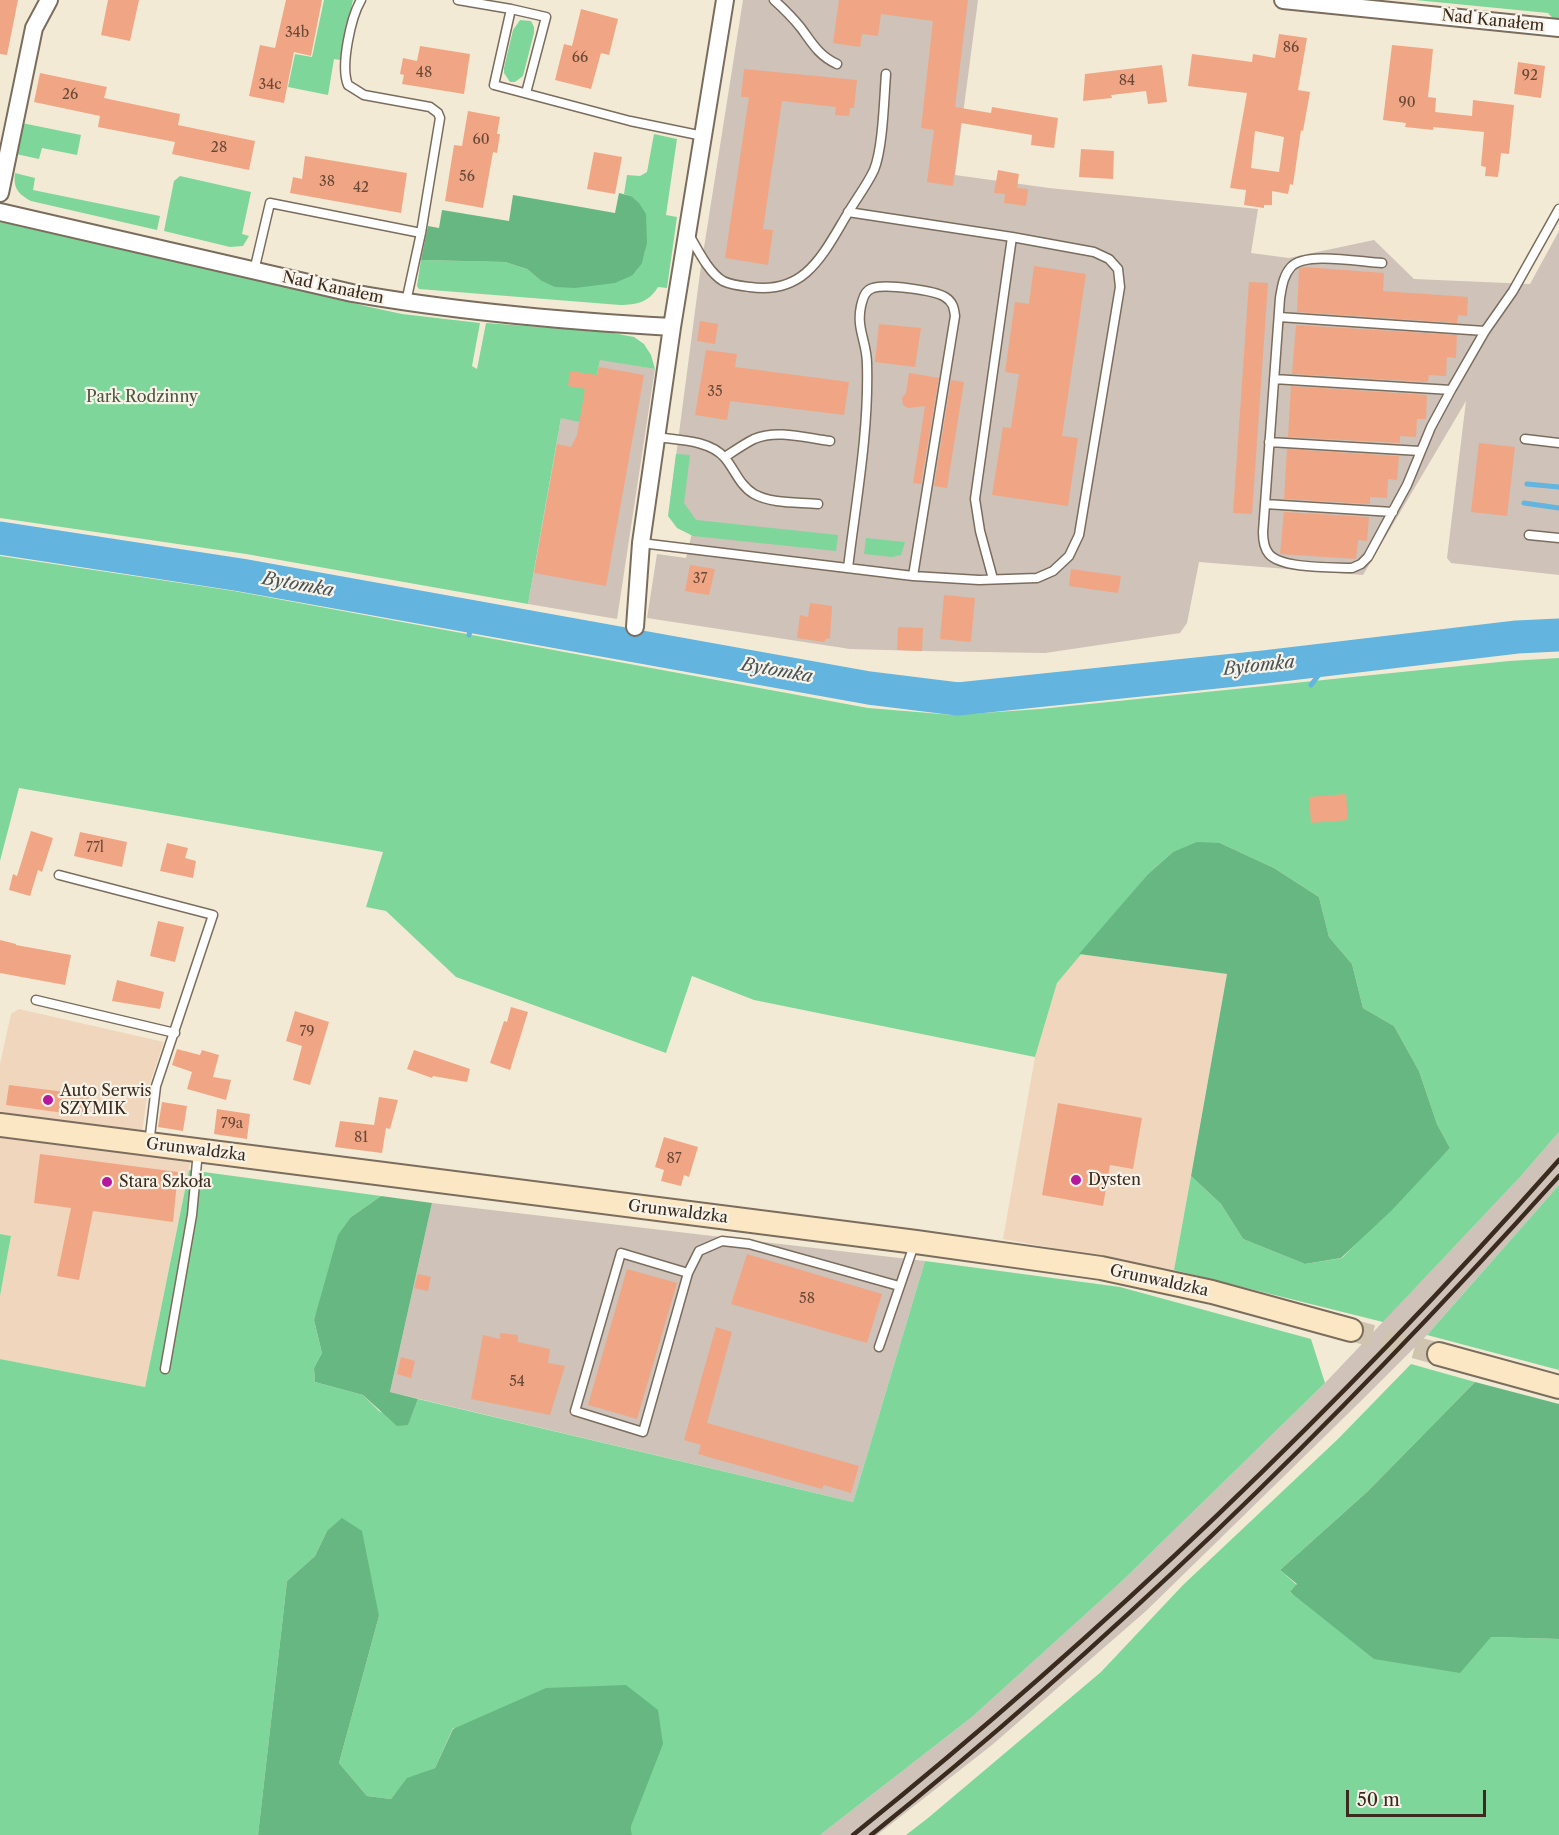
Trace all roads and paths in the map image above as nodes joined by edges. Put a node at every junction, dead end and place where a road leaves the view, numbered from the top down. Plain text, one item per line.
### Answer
1 (49, 0) edge
2 (361, 0) edge
3 (458, 0) edge
4 (725, 0) edge
5 (774, 0) edge
6 (1283, 0) edge
7 (1322, 2) edge
8 (511, 9) junction
9 (1559, 28) edge
10 (837, 64) dead end
11 (886, 74) dead end
12 (526, 93) junction
13 (704, 136) junction
14 (0, 193) edge
15 (1559, 209) edge
16 (0, 212) edge
17 (848, 212) junction
18 (421, 233) junction
19 (688, 233) junction
20 (1012, 237) junction
21 (1382, 263) dead end
22 (254, 271) junction
23 (406, 303) junction
24 (1279, 317) junction
25 (672, 327) junction
26 (1485, 331) junction
27 (1274, 379) junction
28 (1451, 390) junction
29 (656, 437) junction
30 (1525, 439) dead end
31 (830, 441) dead end
32 (1269, 442) junction
33 (1559, 443) edge
34 (1420, 451) junction
35 (724, 457) junction
36 (818, 504) dead end
37 (1265, 504) junction
38 (1393, 512) junction
39 (1529, 535) dead end
40 (1559, 538) edge
41 (641, 543) junction
42 (848, 568) junction
43 (913, 576) junction
44 (993, 579) junction
45 (635, 627) dead end
46 (59, 875) dead end
47 (36, 1000) dead end
48 (175, 1033) junction
49 (0, 1125) edge
50 (149, 1144) junction
51 (198, 1150) junction
52 (916, 1242) junction
53 (688, 1273) junction
54 (899, 1286) junction
55 (1351, 1330) tunnel mouth
56 (879, 1347) dead end
57 (1439, 1354) tunnel mouth
58 (165, 1370) dead end
59 (1559, 1386) edge

1 - 14 street
2 - 18 lane
3 - 8 lane
4 - 13 street
5 - 10 lane
6 - 7 street, Nad Kanałem
7 - 9 street, Nad Kanałem
8 - 12 lane
8 - 12 lane
11 - 17 lane
12 - 13 lane
13 - 19 street
15 - 26 lane
16 - 22 street, Nad Kanałem
17 - 19 lane
17 - 20 lane
18 - 22 lane
18 - 23 lane
19 - 25 street
20 - 44 lane
20 - 44 lane
21 - 24 lane
22 - 23 street, Nad Kanałem
23 - 25 street, Nad Kanałem
24 - 26 lane
24 - 27 lane
25 - 29 street
26 - 28 lane
27 - 28 lane
27 - 32 lane
28 - 34 lane
29 - 35 lane
29 - 41 street
30 - 33 lane
31 - 35 lane
32 - 34 lane
32 - 37 lane
34 - 38 lane
35 - 36 lane
37 - 38 lane
37 - 38 lane
39 - 40 lane
41 - 42 lane
41 - 45 street
42 - 43 lane
42 - 43 lane
43 - 44 lane
46 - 48 lane
47 - 48 lane
48 - 50 lane
49 - 50 street, Grunwaldzka
50 - 51 street, Grunwaldzka
51 - 52 street, Grunwaldzka
51 - 58 lane
52 - 54 lane
52 - 55 street, Grunwaldzka
53 - 53 lane
53 - 54 lane
54 - 56 lane
57 - 59 street

